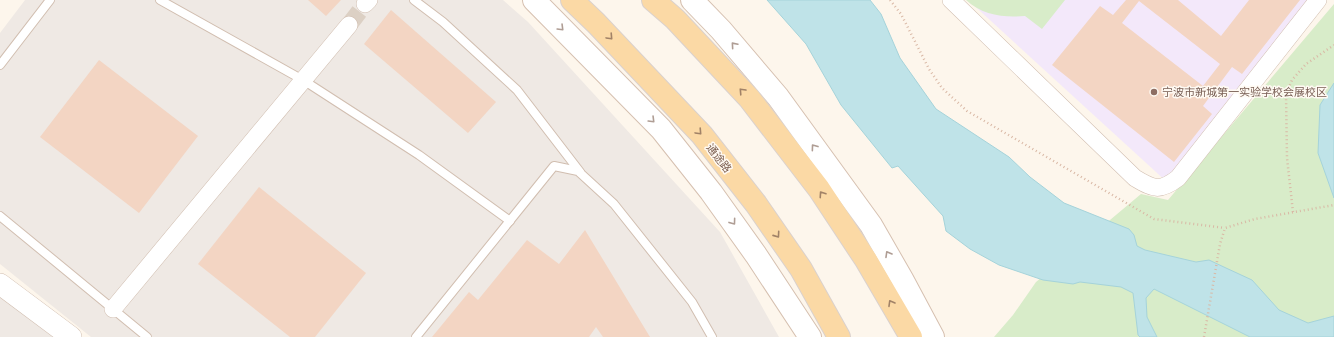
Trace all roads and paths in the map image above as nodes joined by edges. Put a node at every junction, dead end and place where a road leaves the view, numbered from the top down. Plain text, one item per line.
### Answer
1 (50, 0) edge
2 (160, 0) edge
3 (414, 0) edge
4 (534, 0) edge
5 (572, 0) edge
6 (653, 0) edge
7 (692, 0) edge
8 (890, 0) edge
9 (951, 0) edge
10 (1318, 0) edge
11 (349, 25) tunnel mouth
12 (1334, 45) edge
13 (0, 65) edge
14 (304, 80) junction
15 (583, 176) junction
16 (1334, 205) edge
17 (1293, 212) junction
18 (0, 216) edge
19 (510, 221) junction
20 (1225, 228) junction
21 (0, 284) edge
22 (113, 309) junction
23 (71, 337) edge
24 (147, 337) edge
25 (416, 337) edge
26 (712, 337) edge
27 (810, 337) edge
28 (839, 337) edge
29 (911, 337) edge
30 (933, 337) edge
31 (1204, 337) edge

1 - 13 lane
2 - 14 lane
3 - 15 lane
4 -> 27 main road
5 -> 28 main road, 通途路
29 -> 6 main road
30 -> 7 main road
8 - 20 path
9 - 10 street
11 - 14 street
12 - 17 path
14 - 19 lane
14 - 22 street
15 - 19 lane
15 - 26 lane
16 - 17 path
17 - 20 path
18 - 22 lane
19 - 25 lane
20 - 31 path
21 - 23 street
22 - 24 lane

